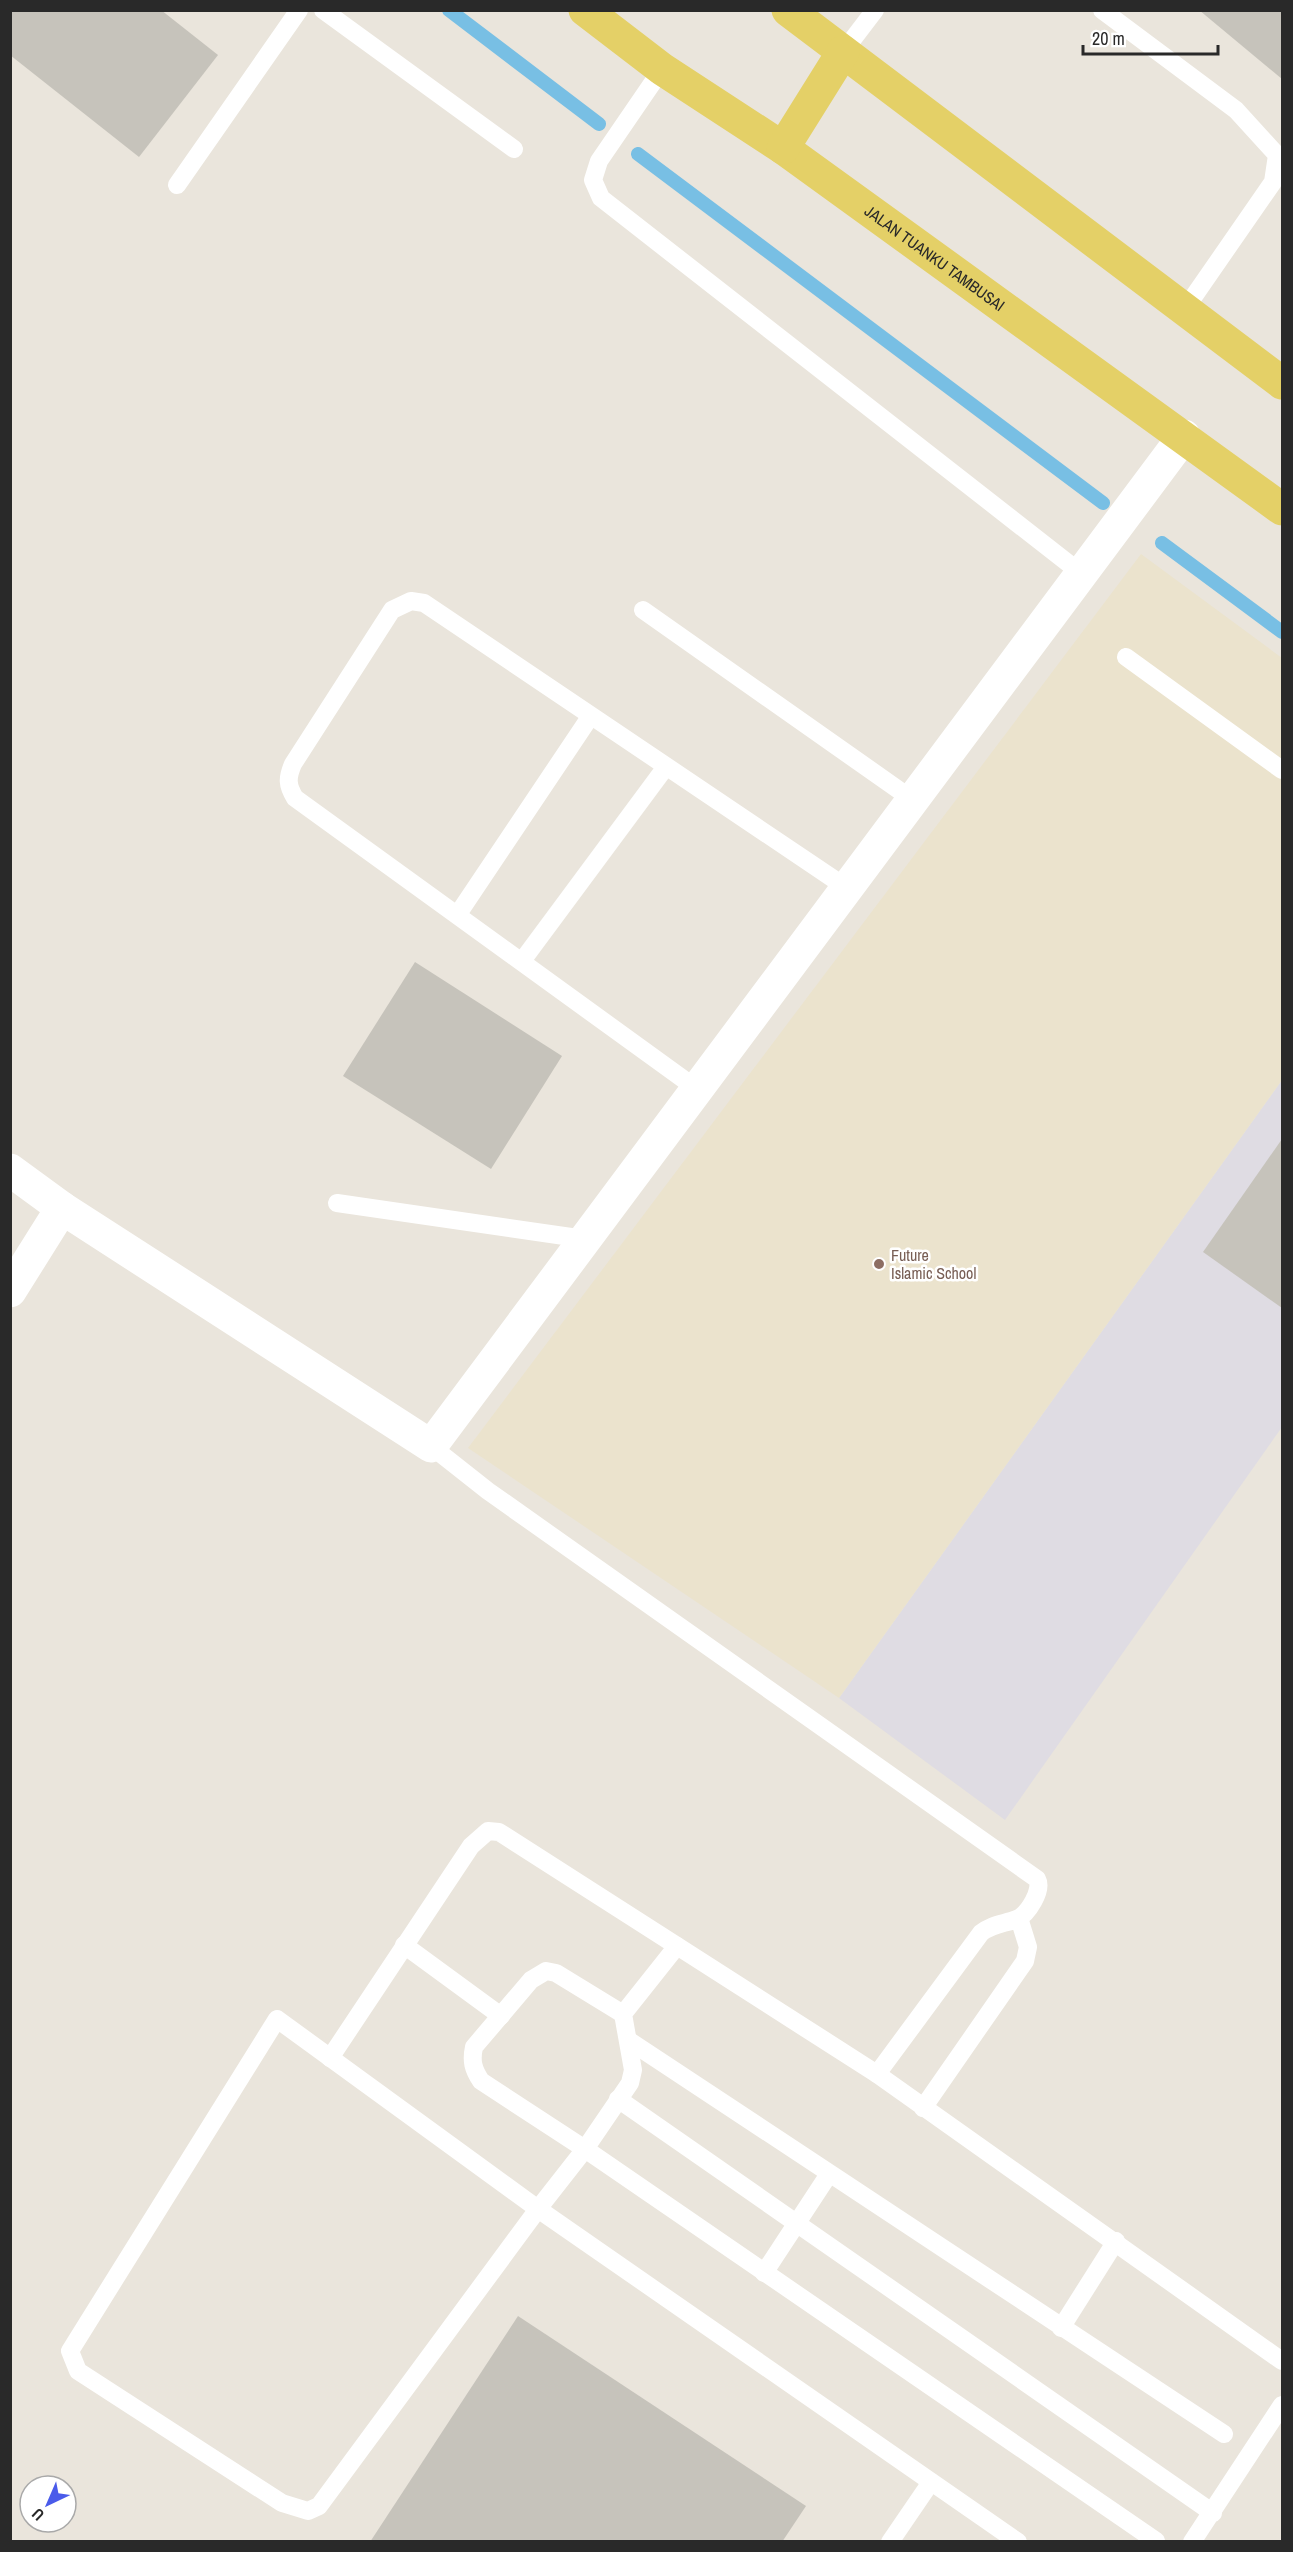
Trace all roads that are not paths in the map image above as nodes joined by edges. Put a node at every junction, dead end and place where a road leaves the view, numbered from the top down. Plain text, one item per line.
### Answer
1 (299, 10) edge
2 (323, 10) edge
3 (585, 10) edge
4 (788, 10) edge
5 (875, 10) edge
6 (1102, 10) edge
7 (843, 52) junction
8 (662, 69) junction
9 (783, 148) junction
10 (514, 149) dead end
11 (177, 185) dead end
12 (1185, 309) junction
13 (1282, 383) edge
14 (1184, 436) junction
15 (1282, 509) edge
16 (1082, 574) junction
17 (642, 610) dead end
18 (1126, 657) dead end
19 (590, 717) junction
20 (665, 768) junction
21 (1282, 770) edge
22 (913, 800) junction
23 (847, 888) junction
24 (458, 914) junction
25 (522, 961) junction
26 (697, 1089) junction
27 (10, 1170) edge
28 (337, 1203) dead end
29 (62, 1208) junction
30 (585, 1239) junction
31 (10, 1291) edge
32 (431, 1446) junction
33 (1019, 1918) junction
34 (404, 1945) junction
35 (677, 1946) junction
36 (623, 2014) junction
37 (501, 2016) junction
38 (628, 2040) junction
39 (330, 2058) junction
40 (877, 2074) junction
41 (618, 2099) junction
42 (923, 2108) junction
43 (585, 2149) junction
44 (829, 2174) junction
45 (538, 2209) junction
46 (796, 2223) junction
47 (1116, 2241) junction
48 (764, 2273) junction
49 (1061, 2328) junction
50 (1282, 2361) edge
51 (1282, 2404) edge
52 (1224, 2434) dead end
53 (931, 2482) junction
54 (1213, 2513) junction
55 (891, 2541) edge
56 (1018, 2541) edge
57 (1156, 2541) edge
58 (1192, 2541) edge

1 - 11 lane
2 - 10 lane
3 - 8 main road, JALAN TUANKU TAMBUSAI
4 - 7 main road
5 - 7 lane
6 - 12 lane
7 - 9 main road
7 - 12 main road
8 - 9 main road, JALAN TUANKU TAMBUSAI
8 - 16 lane
9 - 14 main road, JALAN TUANKU TAMBUSAI
12 - 13 main road
14 - 15 main road, JALAN TUANKU TAMBUSAI
14 - 16 street
16 - 22 street
17 - 22 lane
18 - 21 lane
19 - 20 lane
19 - 24 lane
19 - 24 lane
20 - 23 lane
20 - 25 lane
22 - 23 street
23 - 26 street
24 - 25 lane
25 - 26 lane
26 - 30 street
27 - 29 street
28 - 30 lane
29 - 31 street
29 - 32 street
30 - 32 street
32 - 33 lane
33 - 40 lane
33 - 42 lane
34 - 35 lane
34 - 37 lane
34 - 39 lane
35 - 36 lane
35 - 40 lane
36 - 37 lane
36 - 38 lane
37 - 43 lane
38 - 41 lane
38 - 44 lane
39 - 45 lane
39 - 45 lane
40 - 42 lane
41 - 43 lane
41 - 46 lane
42 - 47 lane
43 - 45 lane
43 - 48 lane
44 - 46 lane
44 - 49 lane
45 - 53 lane
46 - 48 lane
46 - 54 lane
47 - 49 lane
47 - 50 lane
48 - 57 lane
49 - 52 lane
51 - 54 lane
53 - 55 lane
53 - 56 lane
54 - 58 lane

